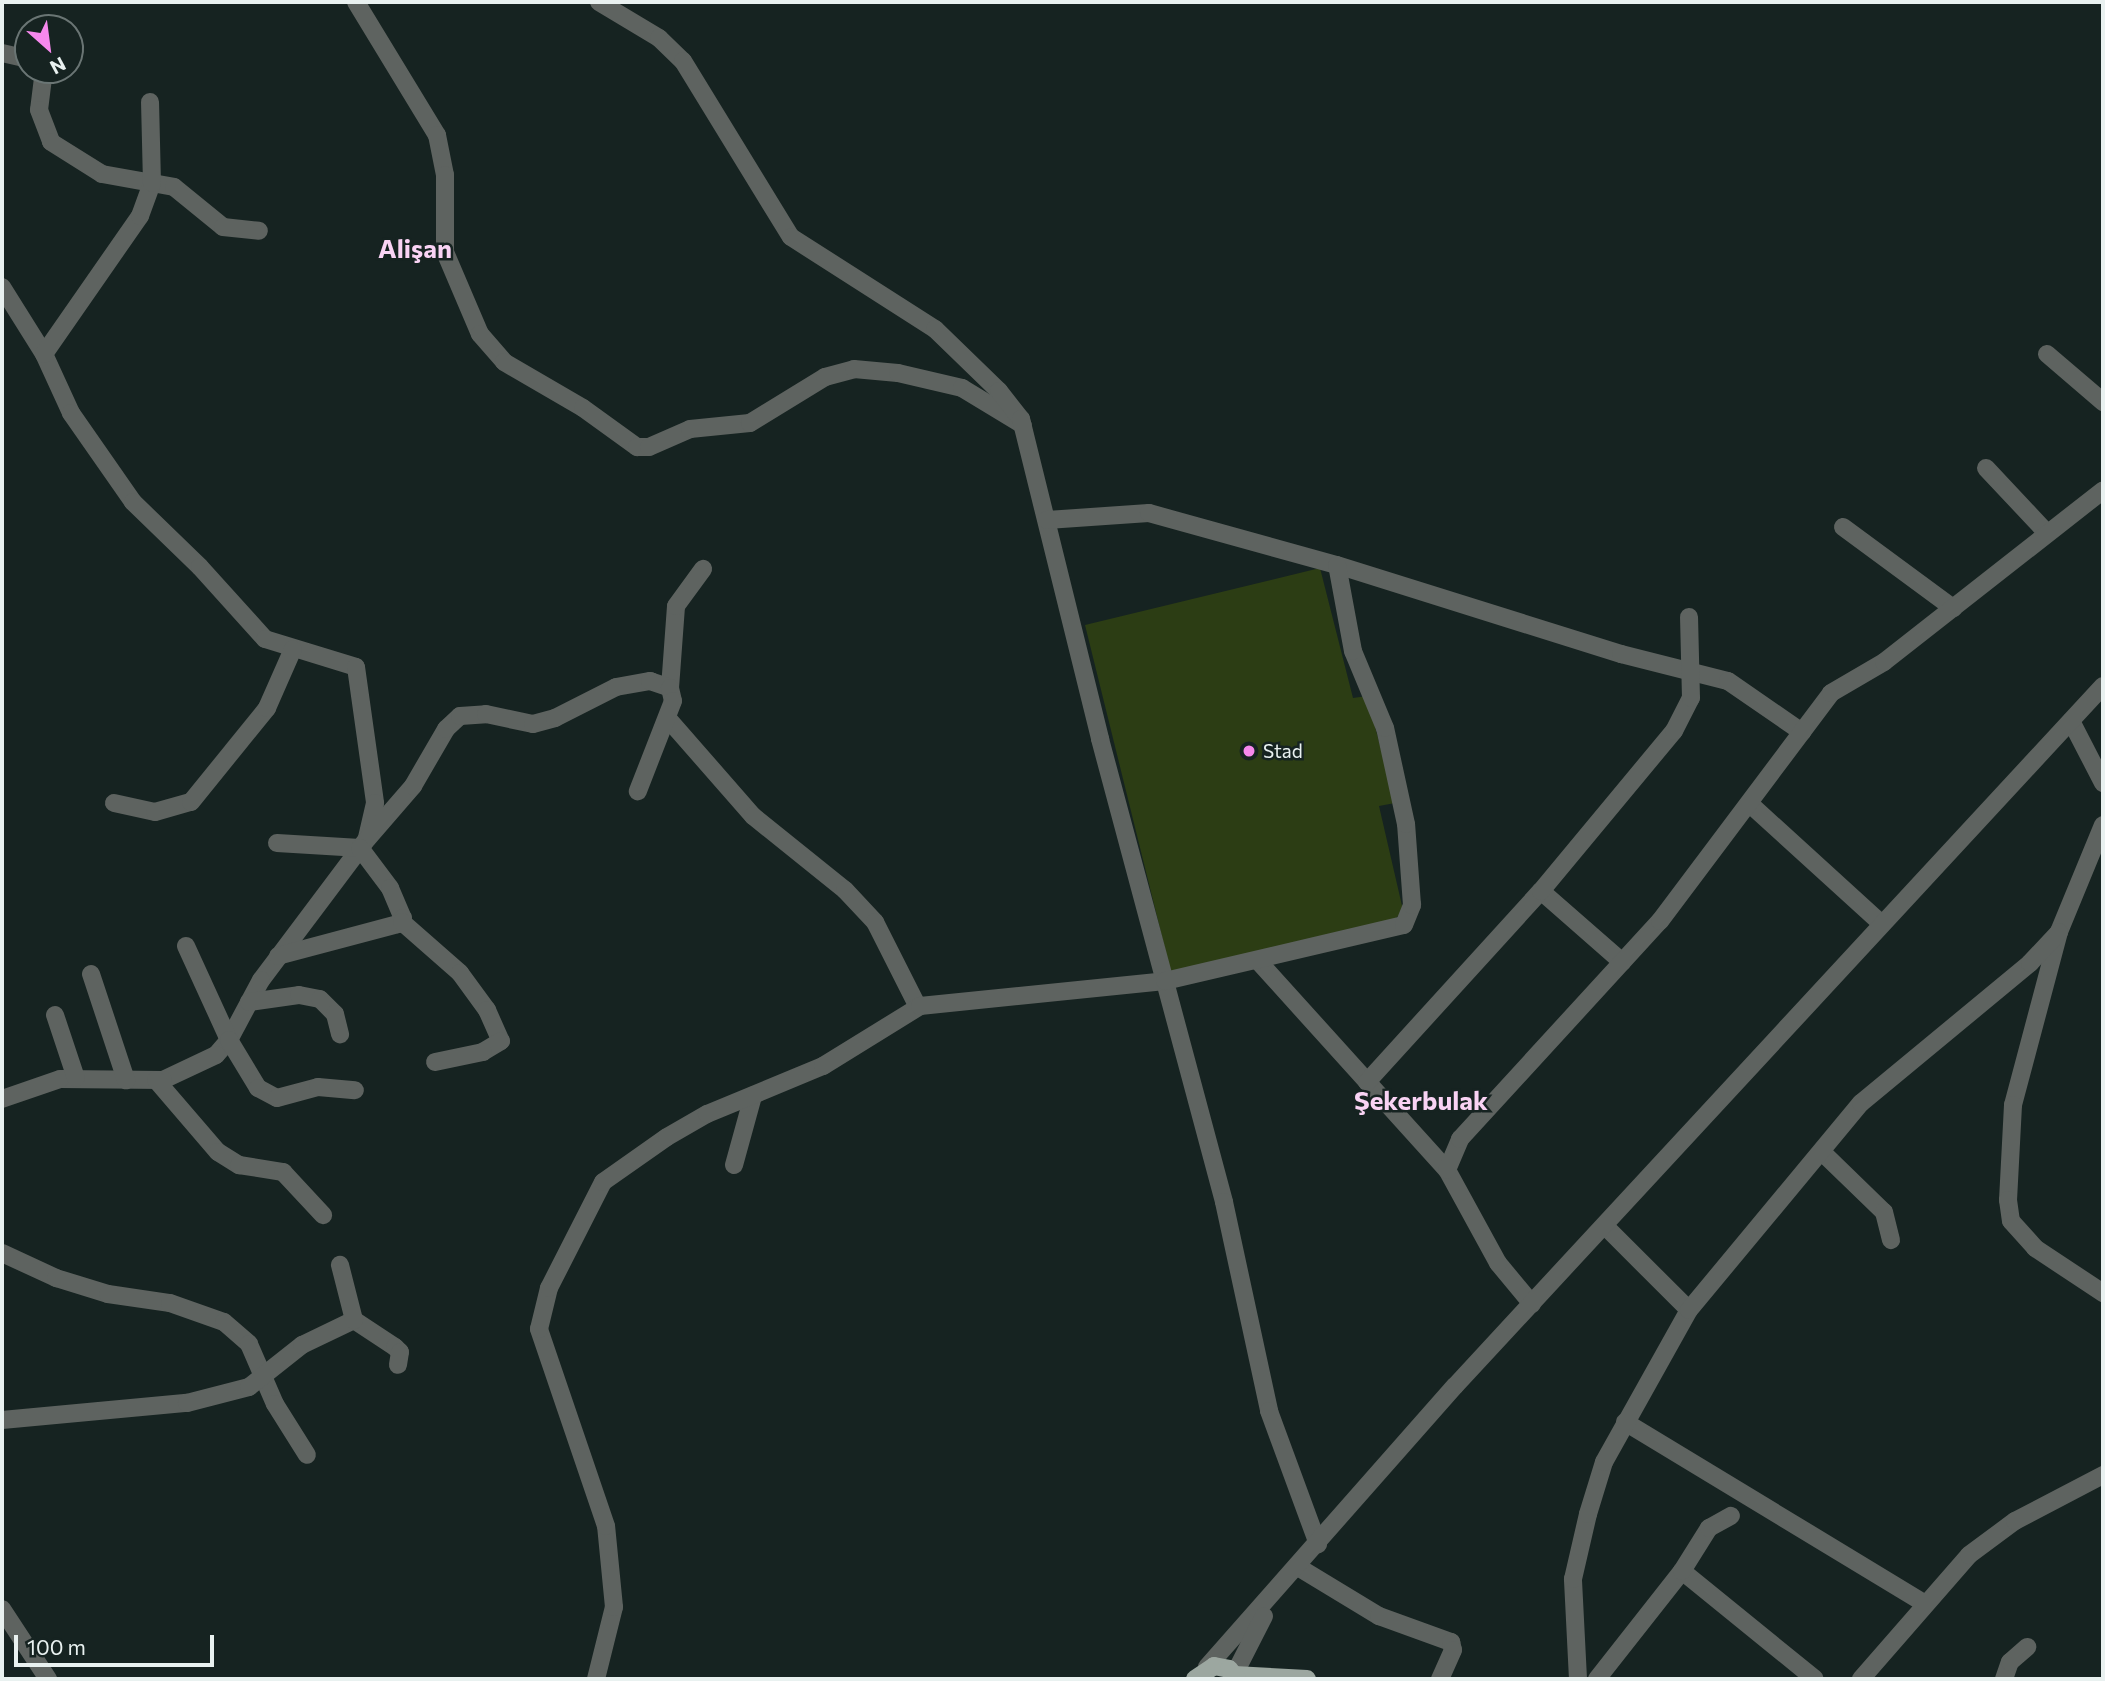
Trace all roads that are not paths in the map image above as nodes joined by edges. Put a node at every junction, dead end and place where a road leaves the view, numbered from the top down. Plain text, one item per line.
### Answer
1 (356, 2) edge
2 (599, 2) edge
3 (42, 84) edge
4 (150, 102) dead end
5 (152, 183) junction
6 (258, 231) dead end
7 (2, 287) edge
8 (44, 354) junction
9 (2047, 354) dead end
10 (2103, 402) edge
11 (1023, 425) junction
12 (1986, 468) dead end
13 (2103, 490) edge
14 (1047, 520) junction
15 (1843, 527) dead end
16 (2047, 533) junction
17 (1337, 565) junction
18 (703, 569) dead end
19 (1953, 608) junction
20 (1689, 617) dead end
21 (293, 649) junction
22 (1693, 672) junction
23 (2103, 686) edge
24 (670, 688) junction
25 (669, 720) junction
26 (2071, 721) junction
27 (1802, 732) junction
28 (2103, 783) edge
29 (638, 791) dead end
30 (114, 803) dead end
31 (1750, 804) junction
32 (2103, 825) edge
33 (277, 843) dead end
34 (363, 844) junction
35 (1541, 891) junction
36 (402, 922) junction
37 (1882, 925) junction
38 (2059, 932) junction
39 (186, 946) dead end
40 (278, 956) junction
41 (1259, 962) junction
42 (1622, 962) junction
43 (91, 974) dead end
44 (1165, 981) junction
45 (249, 1003) junction
46 (918, 1007) junction
47 (55, 1015) dead end
48 (340, 1034) dead end
49 (229, 1040) junction
50 (435, 1062) dead end
51 (76, 1078) junction
52 (126, 1080) junction
53 (156, 1080) junction
54 (1367, 1082) junction
55 (355, 1090) dead end
56 (752, 1096) junction
57 (2, 1099) edge
58 (1822, 1152) junction
59 (734, 1165) dead end
60 (1447, 1170) junction
61 (323, 1215) dead end
62 (1606, 1227) junction
63 (1891, 1240) dead end
64 (2, 1253) edge
65 (340, 1265) dead end
66 (2103, 1293) edge
67 (1532, 1304) junction
68 (1689, 1310) junction
69 (354, 1321) junction
70 (398, 1366) dead end
71 (265, 1376) junction
72 (2, 1420) edge
73 (1625, 1422) junction
74 (307, 1455) dead end
75 (2103, 1475) edge
76 (1731, 1516) dead end
77 (1318, 1544) junction
78 (1682, 1571) junction
79 (1292, 1574) junction
80 (1925, 1604) junction
81 (2, 1609) edge
82 (2027, 1647) dead end
83 (1201, 1673) edge
84 (1235, 1677) edge
85 (48, 1679) edge
86 (596, 1679) edge
87 (1307, 1679) edge
88 (1440, 1679) edge
89 (1578, 1679) edge
90 (1597, 1679) edge
91 (1815, 1679) edge
92 (1861, 1679) edge
93 (2004, 1679) edge

1 - 11 street
2 - 11 street
3 - 5 street
4 - 5 street
5 - 6 street
5 - 8 street
7 - 8 street
8 - 21 street
9 - 10 street
11 - 14 street
12 - 16 street
13 - 16 street
14 - 17 street
14 - 44 street
15 - 19 street
16 - 19 street
17 - 22 street
17 - 41 street
18 - 24 street
19 - 27 street
20 - 22 street
21 - 30 street
21 - 34 street
22 - 27 street
22 - 35 street
23 - 26 street
24 - 25 street
24 - 34 street
25 - 29 street
25 - 46 street
26 - 28 street
26 - 37 street
27 - 31 street
31 - 37 street
31 - 42 street
32 - 38 street
33 - 34 street
34 - 36 street
34 - 40 street
35 - 42 street
35 - 54 street
36 - 40 street
36 - 50 street
37 - 62 street
38 - 58 street
38 - 66 street
39 - 49 street
40 - 45 street
41 - 44 street
41 - 54 street
42 - 60 street
43 - 52 street
44 - 46 street
44 - 77 street
45 - 48 street
45 - 49 street
46 - 56 street
47 - 51 street
49 - 53 street
49 - 55 street
51 - 52 street
51 - 57 street
52 - 53 street
53 - 61 street
54 - 60 street
56 - 59 street
56 - 86 street
58 - 63 street
58 - 68 street
60 - 67 street
62 - 67 street
62 - 68 street
64 - 71 street
65 - 69 street
67 - 77 street
68 - 73 street
69 - 70 street
69 - 71 street
71 - 72 street
71 - 74 street
73 - 80 street
73 - 89 street
75 - 80 street
76 - 78 street
77 - 79 street
78 - 90 street
78 - 91 street
79 - 83 street
79 - 84 street
79 - 88 street
80 - 92 street
81 - 85 street
82 - 93 street
83 - 84 main road
84 - 87 main road

